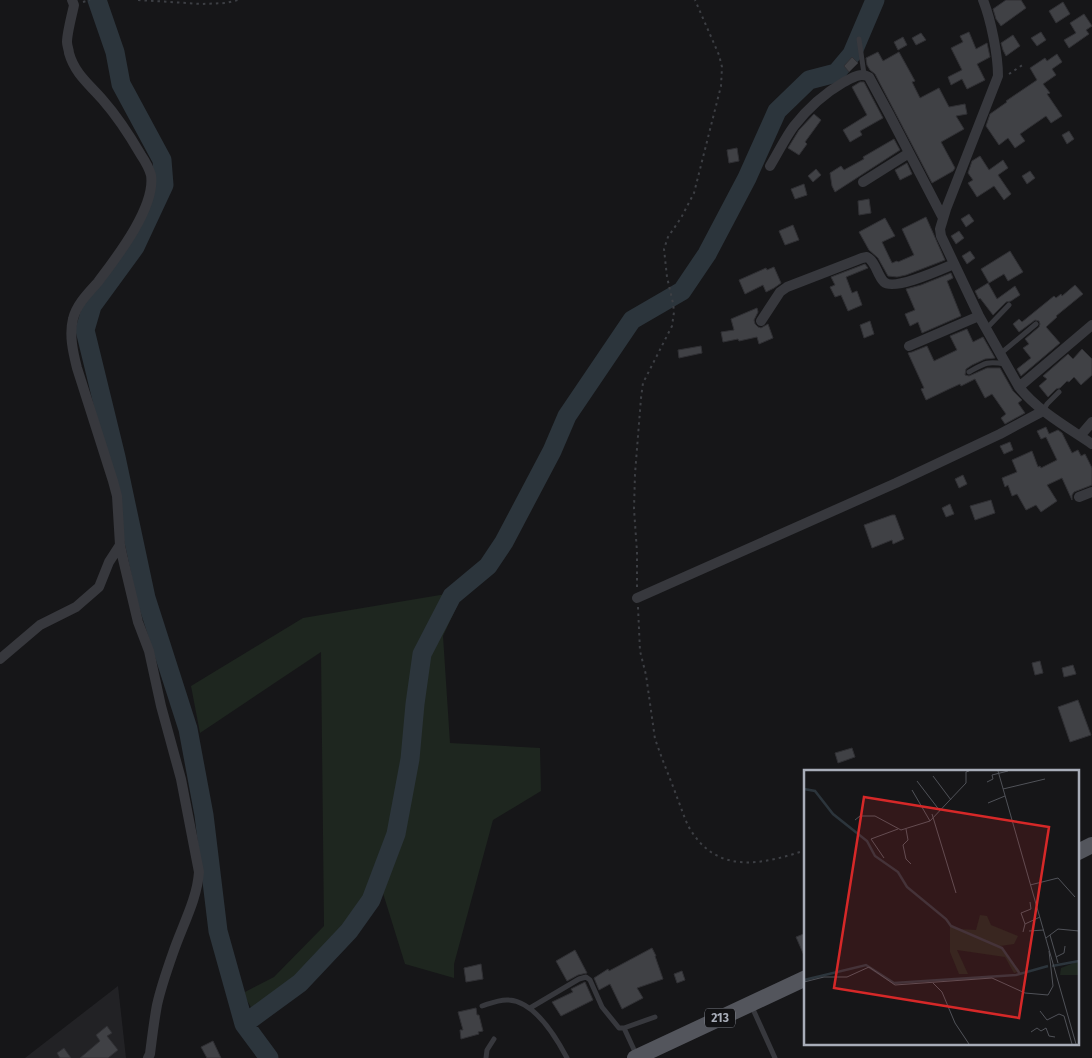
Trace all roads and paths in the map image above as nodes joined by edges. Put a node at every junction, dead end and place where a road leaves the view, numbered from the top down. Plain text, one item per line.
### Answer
1 (72, 0) edge
2 (138, 0) edge
3 (238, 0) edge
4 (694, 0) edge
5 (983, 0) edge
6 (859, 39) dead end
7 (1024, 64) dead end
8 (864, 74) junction
9 (996, 82) junction
10 (909, 154) junction
11 (770, 166) dead end
12 (864, 182) dead end
13 (943, 218) junction
14 (954, 264) junction
15 (1009, 305) dead end
16 (979, 316) junction
17 (762, 321) dead end
18 (1036, 324) dead end
19 (1092, 326) edge
20 (986, 329) junction
21 (910, 346) dead end
22 (1000, 354) junction
23 (1006, 364) junction
24 (969, 372) dead end
25 (1019, 388) junction
26 (1059, 392) dead end
27 (1043, 411) junction
28 (1092, 422) edge
29 (1080, 436) junction
30 (1092, 444) edge
31 (1092, 492) edge
32 (1080, 497) dead end
33 (120, 545) junction
34 (637, 598) junction
35 (0, 659) edge
36 (1092, 845) edge
37 (804, 851) edge
38 (1080, 851) edge
39 (804, 979) edge
40 (751, 1004) junction
41 (482, 1006) dead end
42 (530, 1008) junction
43 (655, 1016) dead end
44 (624, 1028) junction
45 (494, 1039) dead end
46 (636, 1057) edge
47 (148, 1058) edge
48 (486, 1058) edge
49 (567, 1058) edge
50 (775, 1058) edge

1 - 33 street
2 - 3 path
4 - 34 path
5 - 9 street
6 - 8 lane
7 - 9 path
8 - 10 street
8 - 11 street
9 - 13 street
10 - 12 street
10 - 13 street
13 - 14 street
14 - 16 street
14 - 17 street
15 - 20 lane
16 - 20 street
16 - 21 street
18 - 22 lane
19 - 25 street
20 - 22 street
22 - 23 street
23 - 24 lane
23 - 25 street
25 - 27 street
26 - 27 lane
27 - 29 street
27 - 34 street
28 - 29 street
29 - 30 street
31 - 32 street
33 - 35 street
33 - 47 street
34 - 37 path
36 - 38 main road
39 - 40 main road, 213
40 - 46 main road, 213
40 - 50 lane
41 - 42 lane
42 - 44 lane
42 - 49 lane
43 - 44 lane
44 - 46 lane
45 - 48 lane

